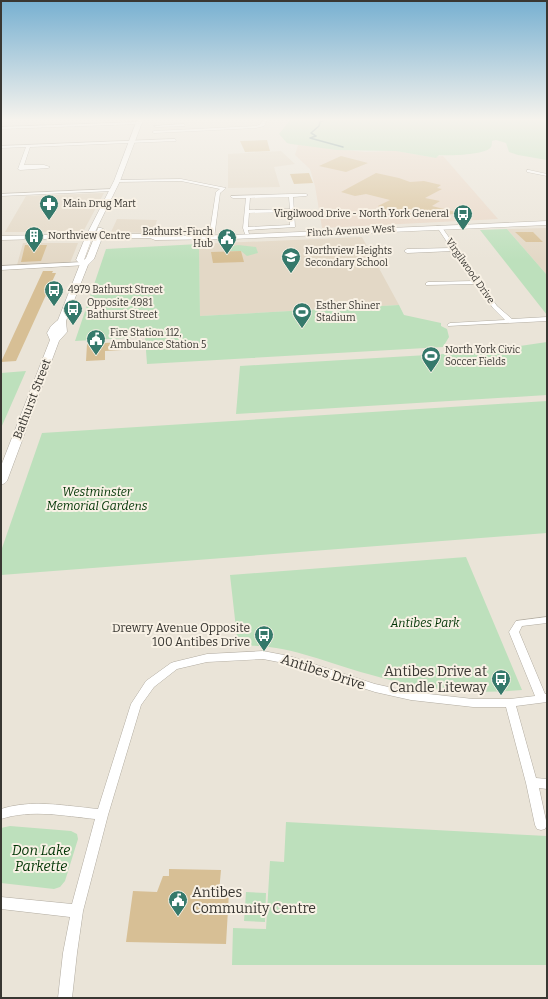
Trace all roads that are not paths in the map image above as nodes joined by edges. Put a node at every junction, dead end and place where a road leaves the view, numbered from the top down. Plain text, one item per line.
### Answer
1 (21, 166) edge
2 (46, 167) edge
3 (123, 167) edge
4 (529, 171) dead end
5 (547, 175) edge
6 (117, 181) junction
7 (112, 190) junction
8 (1, 195) edge
9 (291, 195) junction
10 (306, 195) dead end
11 (248, 196) junction
12 (233, 197) dead end
13 (292, 210) junction
14 (246, 212) junction
15 (98, 220) junction
16 (547, 223) edge
17 (439, 227) junction
18 (246, 233) junction
19 (212, 237) junction
20 (1, 238) edge
21 (88, 238) junction
22 (98, 238) junction
23 (454, 249) junction
24 (407, 251) dead end
25 (84, 264) junction
26 (1, 268) edge
27 (478, 282) junction
28 (428, 284) dead end
29 (547, 319) edge
30 (510, 321) junction
31 (450, 325) dead end
32 (4, 462) edge
33 (1, 481) edge
34 (547, 620) edge
35 (544, 699) edge
36 (510, 703) junction
37 (532, 783) junction
38 (547, 784) edge
39 (1, 814) edge
40 (102, 815) junction
41 (541, 825) dead end
42 (1, 902) edge
43 (77, 911) junction
44 (65, 998) edge

1 - 2 street
3 - 6 main road, Bathurst Street
4 - 5 street
6 - 7 main road, Bathurst Street
6 - 19 street
7 - 8 street
7 - 15 main road, Bathurst Street
9 - 10 street
9 - 11 street
9 - 13 street
11 - 12 street
11 - 14 street
13 - 14 street
13 - 18 street
14 - 18 street
15 - 21 main road, Bathurst Street
15 - 22 main road, Bathurst Street
16 - 17 main road, Finch Avenue West
17 - 18 main road, Finch Avenue West
17 - 23 street, Virgilwood Drive
18 - 19 main road, Finch Avenue West
19 - 22 main road, Finch Avenue West
20 - 21 main road, Finch Avenue West
21 - 22 main road, Finch Avenue West
21 - 25 main road, Bathurst Street
22 - 25 main road, Bathurst Street
23 - 24 street
23 - 27 street, Virgilwood Drive
25 - 26 street
25 - 32 main road, Bathurst Street
27 - 28 street
27 - 30 street, Virgilwood Drive
29 - 30 street
30 - 31 street
32 - 33 main road, Bathurst Street
34 - 35 street
35 - 36 street, Antibes Drive
36 - 37 street
36 - 40 street, Antibes Drive
37 - 38 street
37 - 41 street
39 - 40 street
40 - 43 street, Antibes Drive
42 - 43 street
43 - 44 street, Antibes Drive

